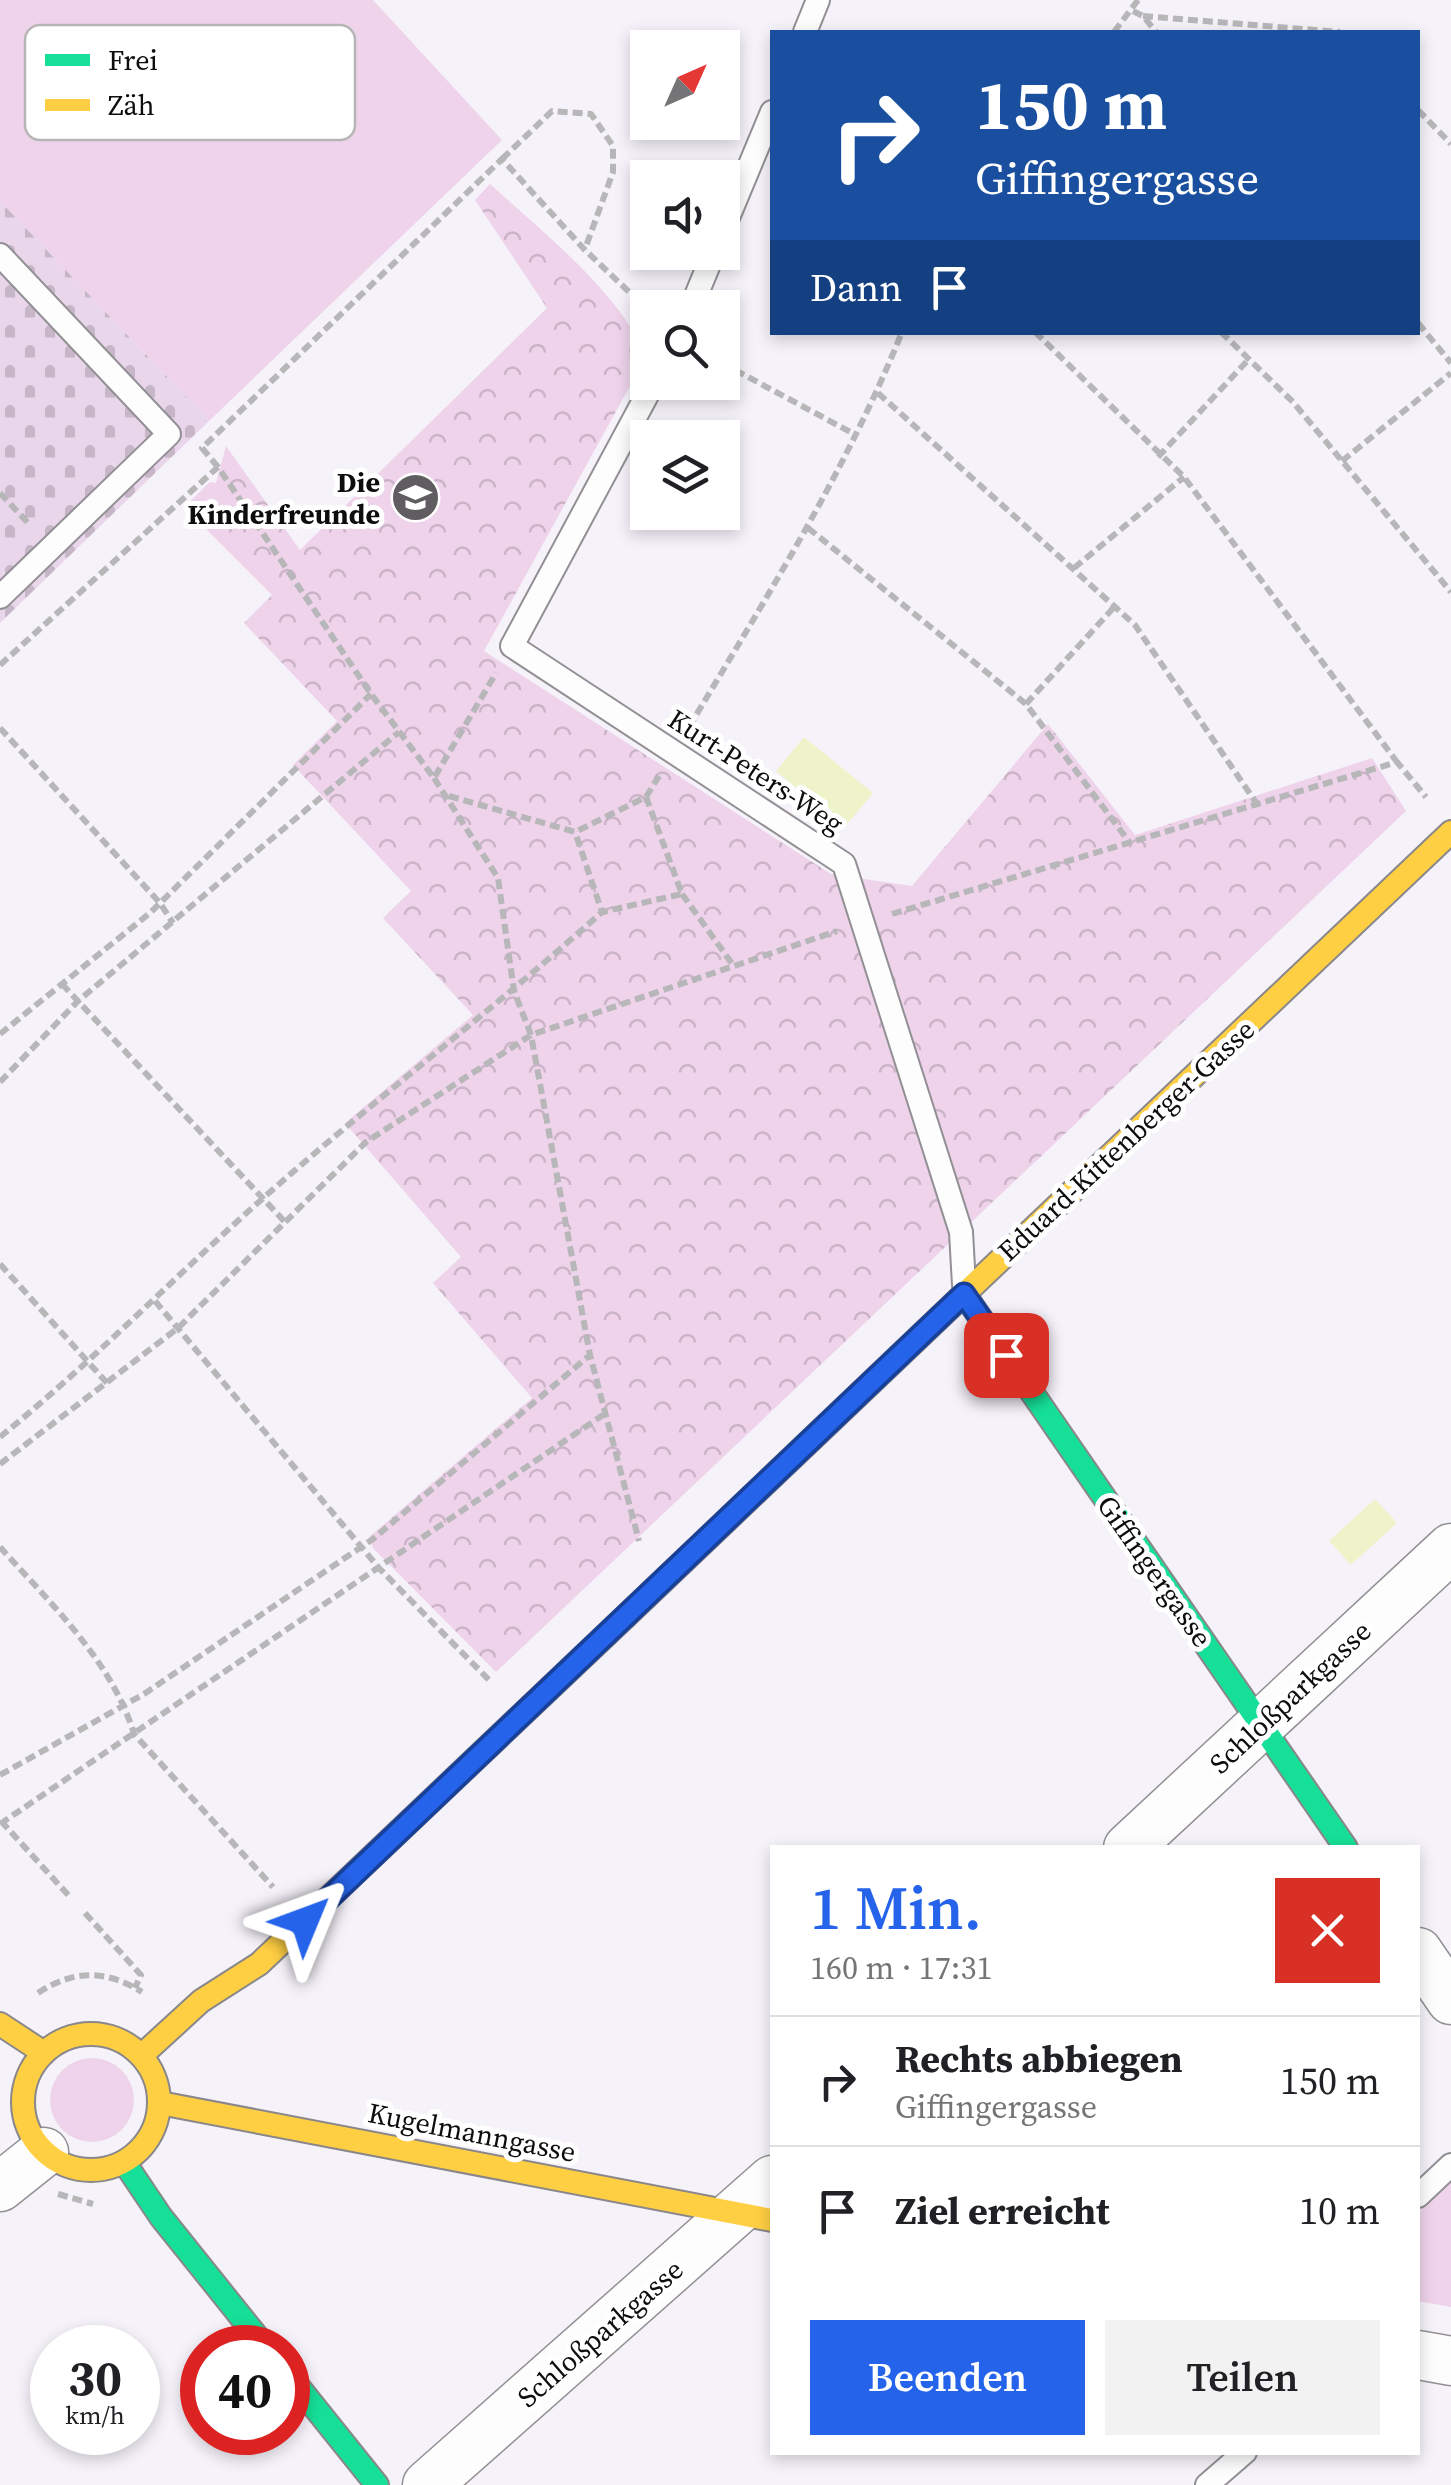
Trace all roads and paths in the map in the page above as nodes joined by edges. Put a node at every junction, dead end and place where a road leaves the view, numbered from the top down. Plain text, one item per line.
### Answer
1 (818, 0) edge
2 (1138, 0) edge
3 (1133, 11) junction
4 (1143, 16) junction
5 (806, 30) edge
6 (1116, 30) edge
7 (1154, 30) edge
8 (1315, 30) edge
9 (1420, 112) edge
10 (770, 117) edge
11 (1451, 144) edge
12 (502, 159) junction
13 (740, 189) edge
14 (584, 249) junction
15 (0, 255) edge
16 (630, 293) edge
17 (1420, 325) edge
18 (901, 335) edge
19 (1038, 335) edge
20 (1224, 335) edge
21 (1248, 359) junction
22 (1451, 363) edge
23 (1451, 372) edge
24 (740, 373) edge
25 (878, 392) junction
26 (644, 400) edge
27 (856, 436) junction
28 (1158, 457) junction
29 (1342, 461) junction
30 (218, 467) junction
31 (1184, 478) junction
32 (0, 494) edge
33 (808, 528) junction
34 (52, 548) junction
35 (1074, 568) junction
36 (1451, 592) edge
37 (0, 598) edge
38 (1116, 605) junction
39 (512, 646) junction
40 (0, 665) edge
41 (372, 694) junction
42 (1026, 704) junction
43 (0, 728) edge
44 (400, 732) junction
45 (674, 752) junction
46 (1397, 762) junction
47 (434, 778) junction
48 (448, 796) junction
49 (1429, 801) dead end
50 (1257, 804) junction
51 (576, 832) junction
52 (1451, 832) edge
53 (1130, 844) junction
54 (682, 894) junction
55 (160, 903) junction
56 (602, 912) junction
57 (864, 922) junction
58 (173, 923) junction
59 (733, 965) junction
60 (62, 984) junction
61 (514, 992) junction
62 (78, 1001) junction
63 (0, 1034) edge
64 (531, 1035) junction
65 (0, 1081) edge
66 (262, 1199) junction
67 (285, 1222) junction
68 (0, 1264) edge
69 (964, 1294) junction
70 (155, 1301) junction
71 (178, 1328) junction
72 (590, 1355) junction
73 (90, 1362) junction
74 (107, 1383) junction
75 (603, 1415) junction
76 (0, 1437) edge
77 (0, 1464) edge
78 (362, 1546) junction
79 (0, 1547) edge
80 (1451, 1548) edge
81 (378, 1568) junction
82 (671, 1573) junction
83 (125, 1705) junction
84 (522, 1714) junction
85 (1260, 1724) junction
86 (134, 1734) junction
87 (0, 1775) edge
88 (0, 1822) edge
89 (1131, 1845) edge
90 (1344, 1845) edge
91 (70, 1898) dead end
92 (84, 1913) dead end
93 (305, 1921) junction
94 (1420, 1955) edge
95 (136, 1988) dead end
96 (1451, 2000) edge
97 (0, 2024) edge
98 (44, 2053) junction
99 (141, 2056) junction
100 (160, 2103) junction
101 (44, 2152) junction
102 (124, 2162) junction
103 (1451, 2165) edge
104 (770, 2184) edge
105 (0, 2188) edge
106 (1420, 2194) edge
107 (755, 2217) edge
108 (248, 2325) edge
109 (1420, 2355) edge
110 (1451, 2361) edge
111 (310, 2401) edge
112 (1241, 2455) edge
113 (377, 2485) edge
114 (427, 2485) edge
115 (1206, 2485) edge

1 - 5 lane
2 - 3 path
3 - 4 path
3 - 6 path
4 - 7 path
4 - 8 path
9 - 11 path
10 - 13 lane
12 - 14 path
12 - 14 path
12 - 30 path
14 - 16 path
15 - 34 lane
17 - 22 path
18 - 25 path
19 - 28 path
20 - 21 path
21 - 28 path
21 - 29 path
23 - 29 path
24 - 27 path
25 - 27 path
25 - 35 path
26 - 39 lane
27 - 33 path
28 - 31 path
29 - 36 path
30 - 40 path
30 - 41 path
31 - 35 path
31 - 46 path
32 - 34 path
33 - 42 path
33 - 45 path
34 - 37 lane
35 - 38 path
38 - 42 path
38 - 50 path
39 - 45 lane, Kurt-Peters-Weg
39 - 47 path
41 - 44 path
41 - 55 path
42 - 53 path
43 - 55 path
44 - 47 path
44 - 58 path
45 - 57 lane, Kurt-Peters-Weg
46 - 49 path
46 - 50 path
47 - 48 path
48 - 51 path
48 - 61 path
50 - 53 path
51 - 54 path
51 - 56 path
52 - 69 street, Eduard-Kittenberger-Gasse
53 - 57 path
54 - 56 path
54 - 59 path
55 - 58 path
55 - 60 path
56 - 61 path
57 - 59 path
57 - 69 lane, Kurt-Peters-Weg
58 - 62 path
59 - 64 path
60 - 62 path
60 - 63 path
61 - 64 path
61 - 66 path
62 - 65 path
62 - 66 path
64 - 67 path
64 - 72 path
66 - 67 path
66 - 70 path
67 - 71 path
68 - 73 path
69 - 82 street, Eduard-Kittenberger-Gasse
69 - 85 street, Giffingergasse
70 - 71 path
70 - 73 path
71 - 74 path
71 - 78 path
72 - 75 path
72 - 78 path
73 - 74 path
73 - 76 path
74 - 77 path
75 - 81 path
75 - 82 path
78 - 81 path
78 - 83 path
79 - 83 path
80 - 85 street, Schloßparkgasse
81 - 84 path
81 - 86 path
82 - 84 street, Eduard-Kittenberger-Gasse
83 - 86 path
83 - 87 path
84 - 93 street, Eduard-Kittenberger-Gasse
85 - 89 street, Schloßparkgasse
85 - 90 street, Giffingergasse
86 - 88 path
86 - 93 path
88 - 91 path
92 - 95 path
93 - 99 street, Eduard-Kittenberger-Gasse
94 - 96 street
97 - 98 street
98 - 99 street
98 - 101 street
99 - 100 street
100 - 102 street
100 - 107 street, Kugelmanngasse
101 - 102 street
101 - 105 street
102 - 108 street
103 - 106 lane
104 - 107 street, Schloßparkgasse
107 - 114 street, Schloßparkgasse
109 - 110 street
111 - 113 street
112 - 115 lane

